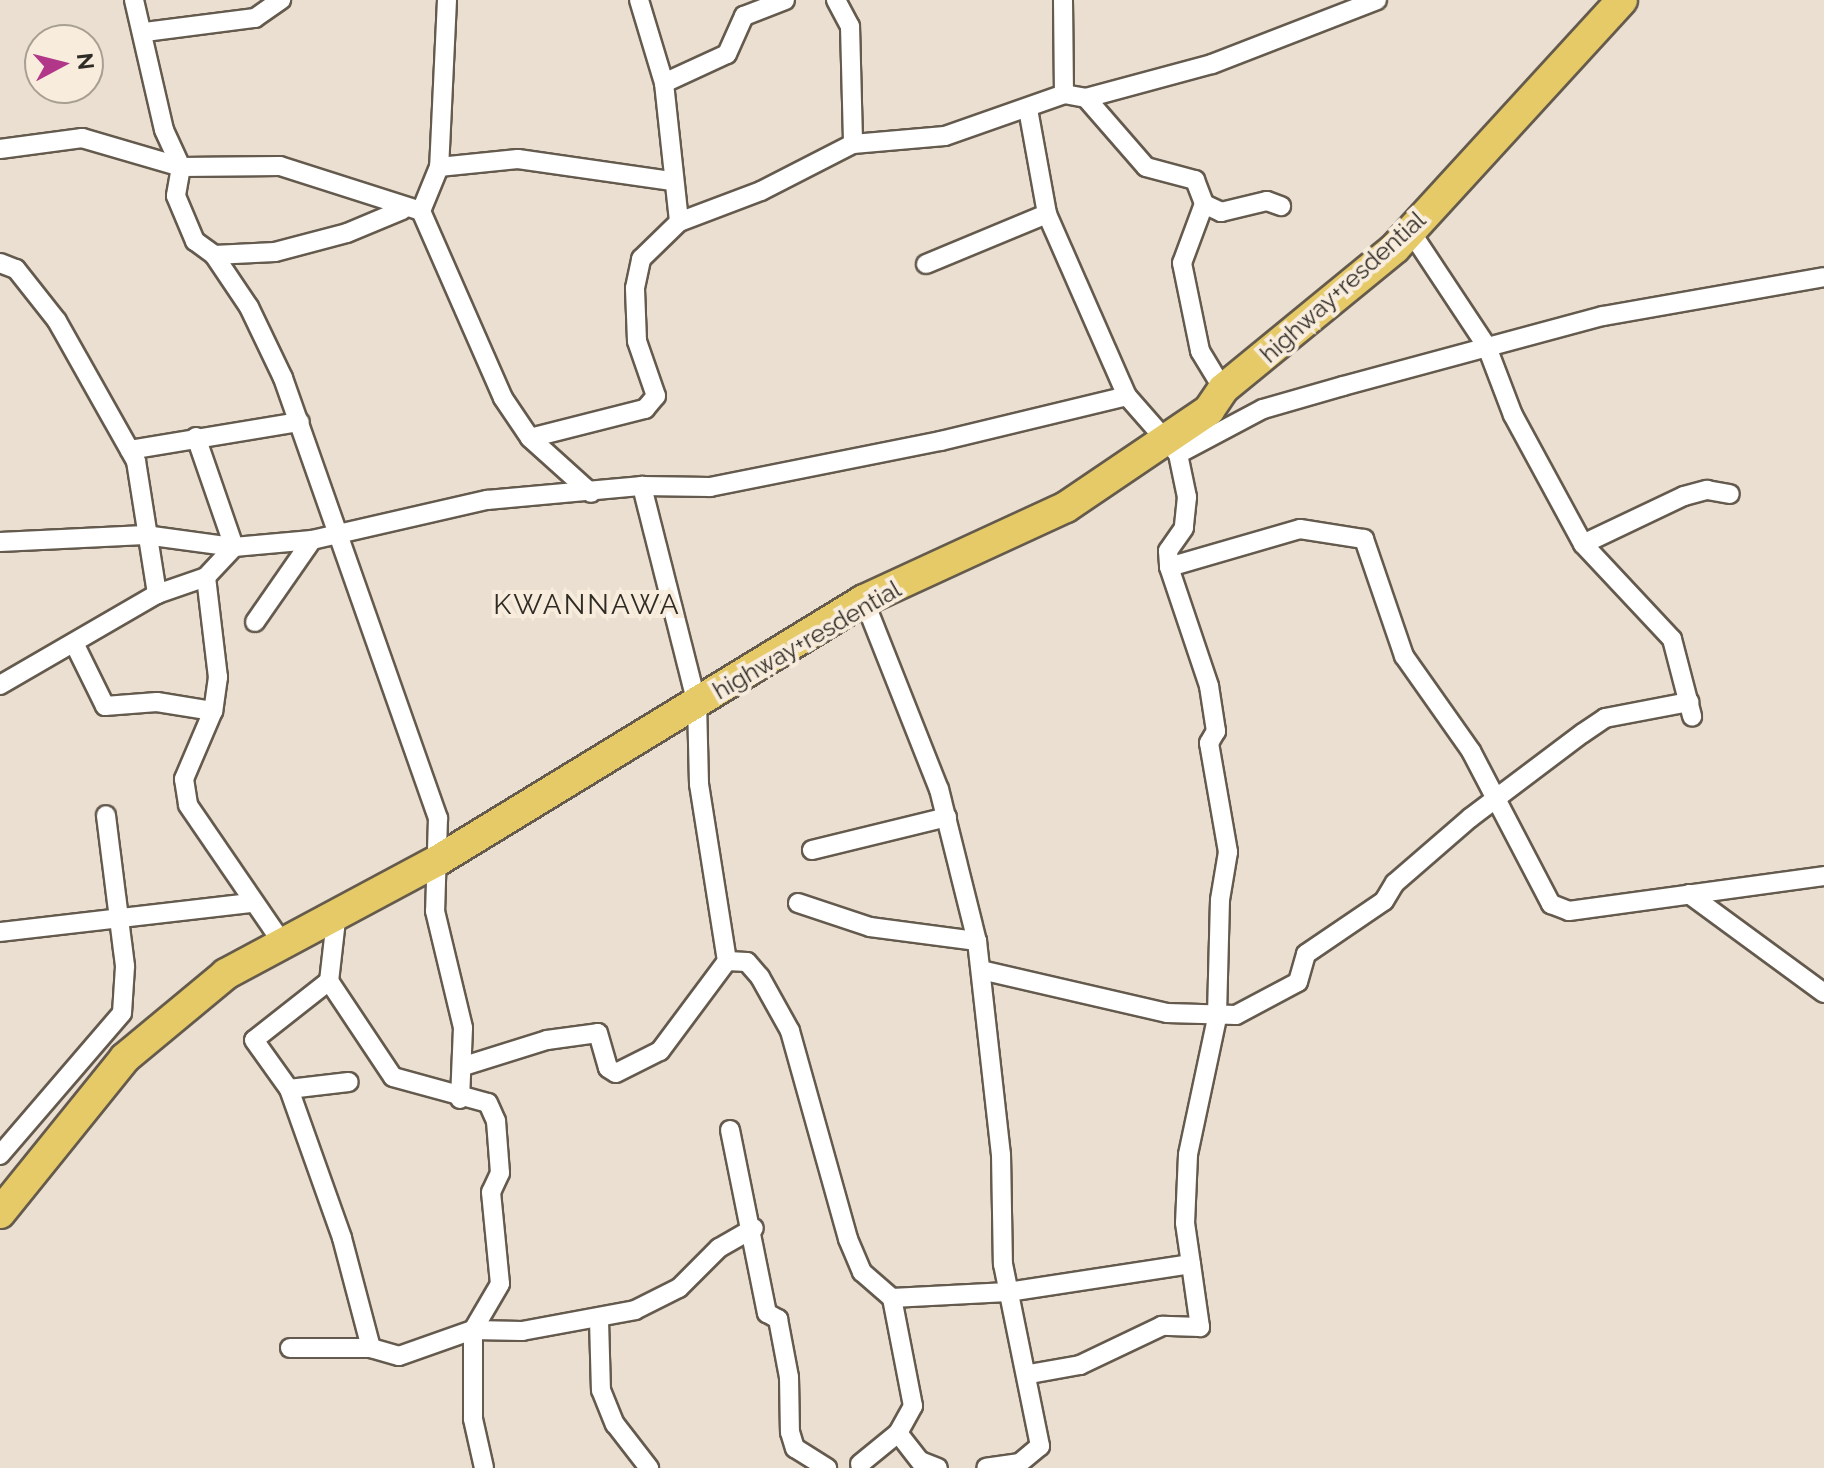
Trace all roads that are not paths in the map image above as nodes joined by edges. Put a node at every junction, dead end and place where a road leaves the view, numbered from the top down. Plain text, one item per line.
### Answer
1 (134, 0) edge
2 (281, 0) edge
3 (447, 0) edge
4 (639, 0) edge
5 (785, 0) edge
6 (836, 0) edge
7 (1063, 0) edge
8 (1377, 0) edge
9 (1622, 0) edge
10 (145, 32) junction
11 (664, 83) junction
12 (1064, 94) junction
13 (1086, 98) junction
14 (1028, 109) junction
15 (853, 144) junction
16 (0, 149) edge
17 (181, 167) junction
18 (439, 167) junction
19 (670, 181) junction
20 (1204, 204) junction
21 (1281, 206) dead end
22 (411, 211) junction
23 (1047, 214) junction
24 (679, 222) junction
25 (1411, 232) junction
26 (214, 255) junction
27 (0, 263) edge
28 (926, 264) dead end
29 (1824, 277) edge
30 (1487, 347) junction
31 (1223, 389) junction
32 (1127, 396) junction
33 (300, 422) junction
34 (196, 437) junction
35 (530, 438) junction
36 (1173, 445) junction
37 (130, 450) junction
38 (642, 486) junction
39 (591, 493) junction
40 (1730, 494) dead end
41 (337, 532) junction
42 (145, 535) junction
43 (312, 540) junction
44 (0, 542) edge
45 (1583, 544) junction
46 (234, 547) junction
47 (1169, 567) junction
48 (206, 577) junction
49 (157, 594) junction
50 (864, 600) junction
51 (255, 622) dead end
52 (75, 645) junction
53 (0, 685) edge
54 (697, 704) junction
55 (213, 711) junction
56 (1495, 799) junction
57 (106, 815) dead end
58 (947, 817) junction
59 (812, 850) dead end
60 (437, 861) junction
61 (1824, 876) edge
62 (1689, 894) junction
63 (252, 903) junction
64 (798, 903) dead end
65 (336, 920) junction
66 (119, 923) junction
67 (0, 932) edge
68 (977, 941) junction
69 (283, 944) junction
70 (727, 961) junction
71 (981, 970) junction
72 (329, 981) junction
73 (1824, 993) edge
74 (1217, 1018) junction
75 (464, 1066) junction
76 (349, 1082) dead end
77 (289, 1089) junction
78 (460, 1099) junction
79 (730, 1130) dead end
80 (0, 1155) edge
81 (0, 1212) edge
82 (754, 1228) junction
83 (1191, 1264) junction
84 (1008, 1292) junction
85 (892, 1298) junction
86 (599, 1320) junction
87 (473, 1330) junction
88 (290, 1348) dead end
89 (371, 1348) junction
90 (1029, 1374) junction
91 (898, 1433) junction
92 (795, 1448) junction
93 (917, 1464) edge
94 (866, 1466) edge
95 (484, 1468) edge
96 (649, 1468) edge
97 (800, 1468) edge
98 (827, 1468) edge
99 (840, 1468) edge
100 (938, 1468) edge
101 (986, 1468) edge

1 - 10 street
2 - 10 street
3 - 18 street
4 - 11 street
5 - 11 street
6 - 15 street
7 - 12 street
8 - 13 street
9 - 25 highway, highway+resdential
10 - 17 street
11 - 19 street
12 - 13 street
12 - 14 street
13 - 20 street
14 - 15 street
14 - 23 street
15 - 24 street
16 - 17 street
17 - 22 street
17 - 26 street
18 - 19 street
18 - 22 street
19 - 24 street
20 - 21 street
20 - 31 street
22 - 26 street
22 - 35 street
23 - 28 street
23 - 32 street
24 - 35 street
25 - 30 street
25 - 31 highway, highway+resdential
26 - 33 street
27 - 37 street
29 - 30 street
30 - 36 street
30 - 45 street
31 - 36 highway, highway+resdential
32 - 36 street
32 - 38 street
33 - 34 street
33 - 41 street
34 - 37 street
34 - 46 street
35 - 39 street
36 - 47 street
36 - 50 highway, highway+resdential
37 - 42 street
38 - 39 street
38 - 54 street
39 - 41 street
40 - 45 street
41 - 43 street
41 - 60 street
42 - 44 street
42 - 46 street
42 - 49 street
43 - 46 street
43 - 51 street
45 - 56 street
46 - 48 street
47 - 56 street
47 - 74 street
48 - 49 street
48 - 55 street
49 - 52 street
50 - 54 highway, highway+resdential
50 - 58 street
52 - 53 street
52 - 55 street
54 - 60 highway, highway+resdential
54 - 70 street
55 - 63 street
56 - 62 street
56 - 74 street
57 - 66 street
58 - 59 street
58 - 68 street
60 - 65 highway, highway+resdential
60 - 75 street
61 - 62 street
62 - 73 street
63 - 66 street
63 - 69 street
64 - 68 street
65 - 69 highway, highway+resdential
65 - 72 street
66 - 67 street
66 - 80 street
68 - 71 street
69 - 81 highway, highway+resdential
70 - 75 street
70 - 85 street
71 - 74 street
71 - 84 street
72 - 77 street
72 - 78 street
74 - 83 street
75 - 78 street
76 - 77 street
77 - 89 street
78 - 87 street
79 - 82 street
82 - 86 street
82 - 92 street
83 - 84 street
83 - 90 street
84 - 85 street
84 - 90 street
85 - 91 street
86 - 87 street
86 - 96 street
87 - 89 street
87 - 95 street
88 - 89 street
90 - 101 street
91 - 93 street
91 - 94 street
92 - 97 street
92 - 98 street
93 - 100 street
94 - 99 street

